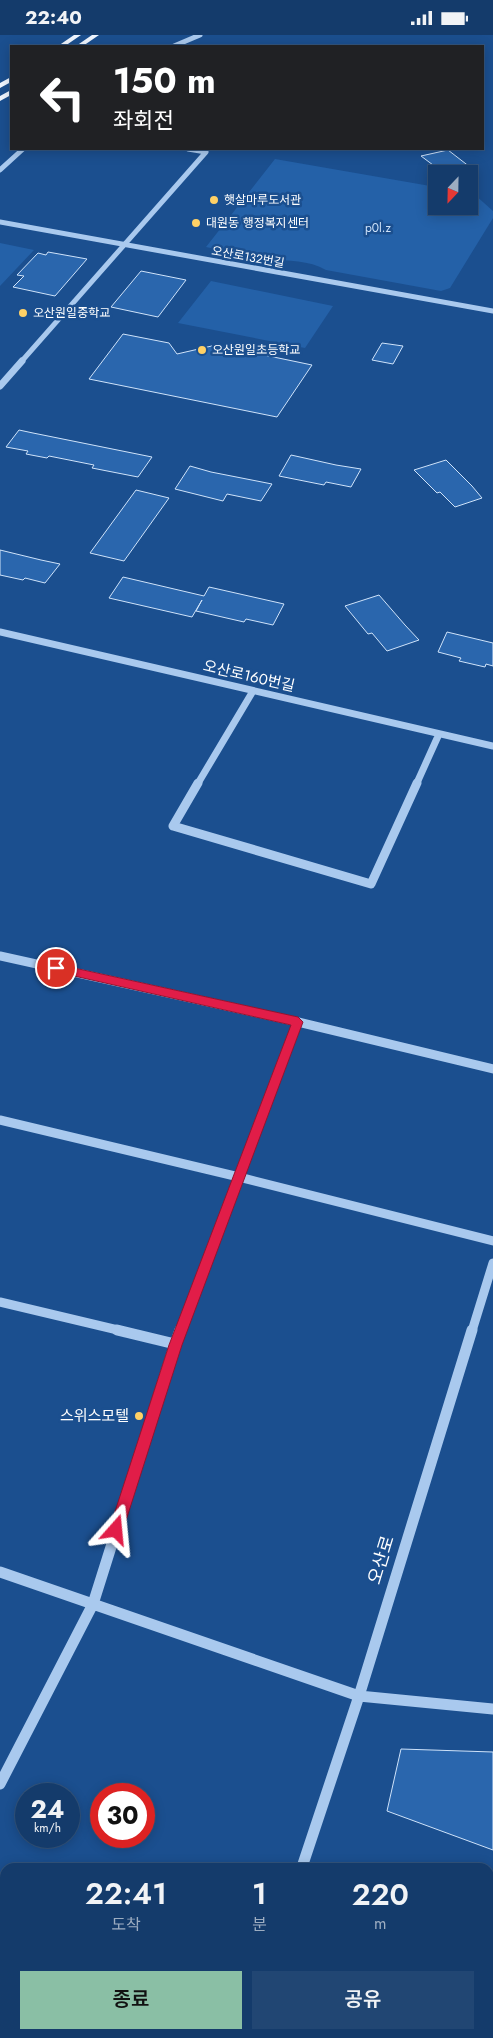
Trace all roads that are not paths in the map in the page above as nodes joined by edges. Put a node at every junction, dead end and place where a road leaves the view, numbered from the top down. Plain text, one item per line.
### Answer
1 (78, 35) edge
2 (96, 35) edge
3 (200, 35) edge
4 (63, 45) edge
5 (81, 45) edge
6 (176, 45) edge
7 (22, 150) edge
8 (194, 150) edge
9 (0, 169) edge
10 (0, 223) edge
11 (125, 245) junction
12 (493, 311) edge
13 (0, 386) edge
14 (0, 632) edge
15 (253, 691) junction
16 (439, 733) junction
17 (493, 746) edge
18 (0, 956) edge
19 (298, 1022) junction
20 (493, 1069) edge
21 (0, 1120) edge
22 (239, 1177) junction
23 (493, 1241) edge
24 (493, 1263) edge
25 (0, 1302) edge
26 (175, 1345) junction
27 (0, 1572) edge
28 (93, 1604) junction
29 (359, 1696) junction
30 (493, 1709) edge
31 (0, 1784) edge
32 (303, 1863) edge

1 - 4 main road
2 - 5 main road
3 - 6 street
7 - 9 street
8 - 11 street
10 - 11 street, 오산로132번길
11 - 12 street, 오산로132번길
11 - 13 street
14 - 15 street, 오산로160번길
15 - 16 street, 오산로160번길
15 - 16 street
16 - 17 street, 오산로160번길
18 - 19 street
19 - 20 street
19 - 22 street
21 - 22 street
22 - 23 street
22 - 26 street
24 - 29 street, 오산로
25 - 26 street
26 - 28 street
27 - 28 street
28 - 29 street
28 - 31 street
29 - 30 street
29 - 32 street, 오산로

